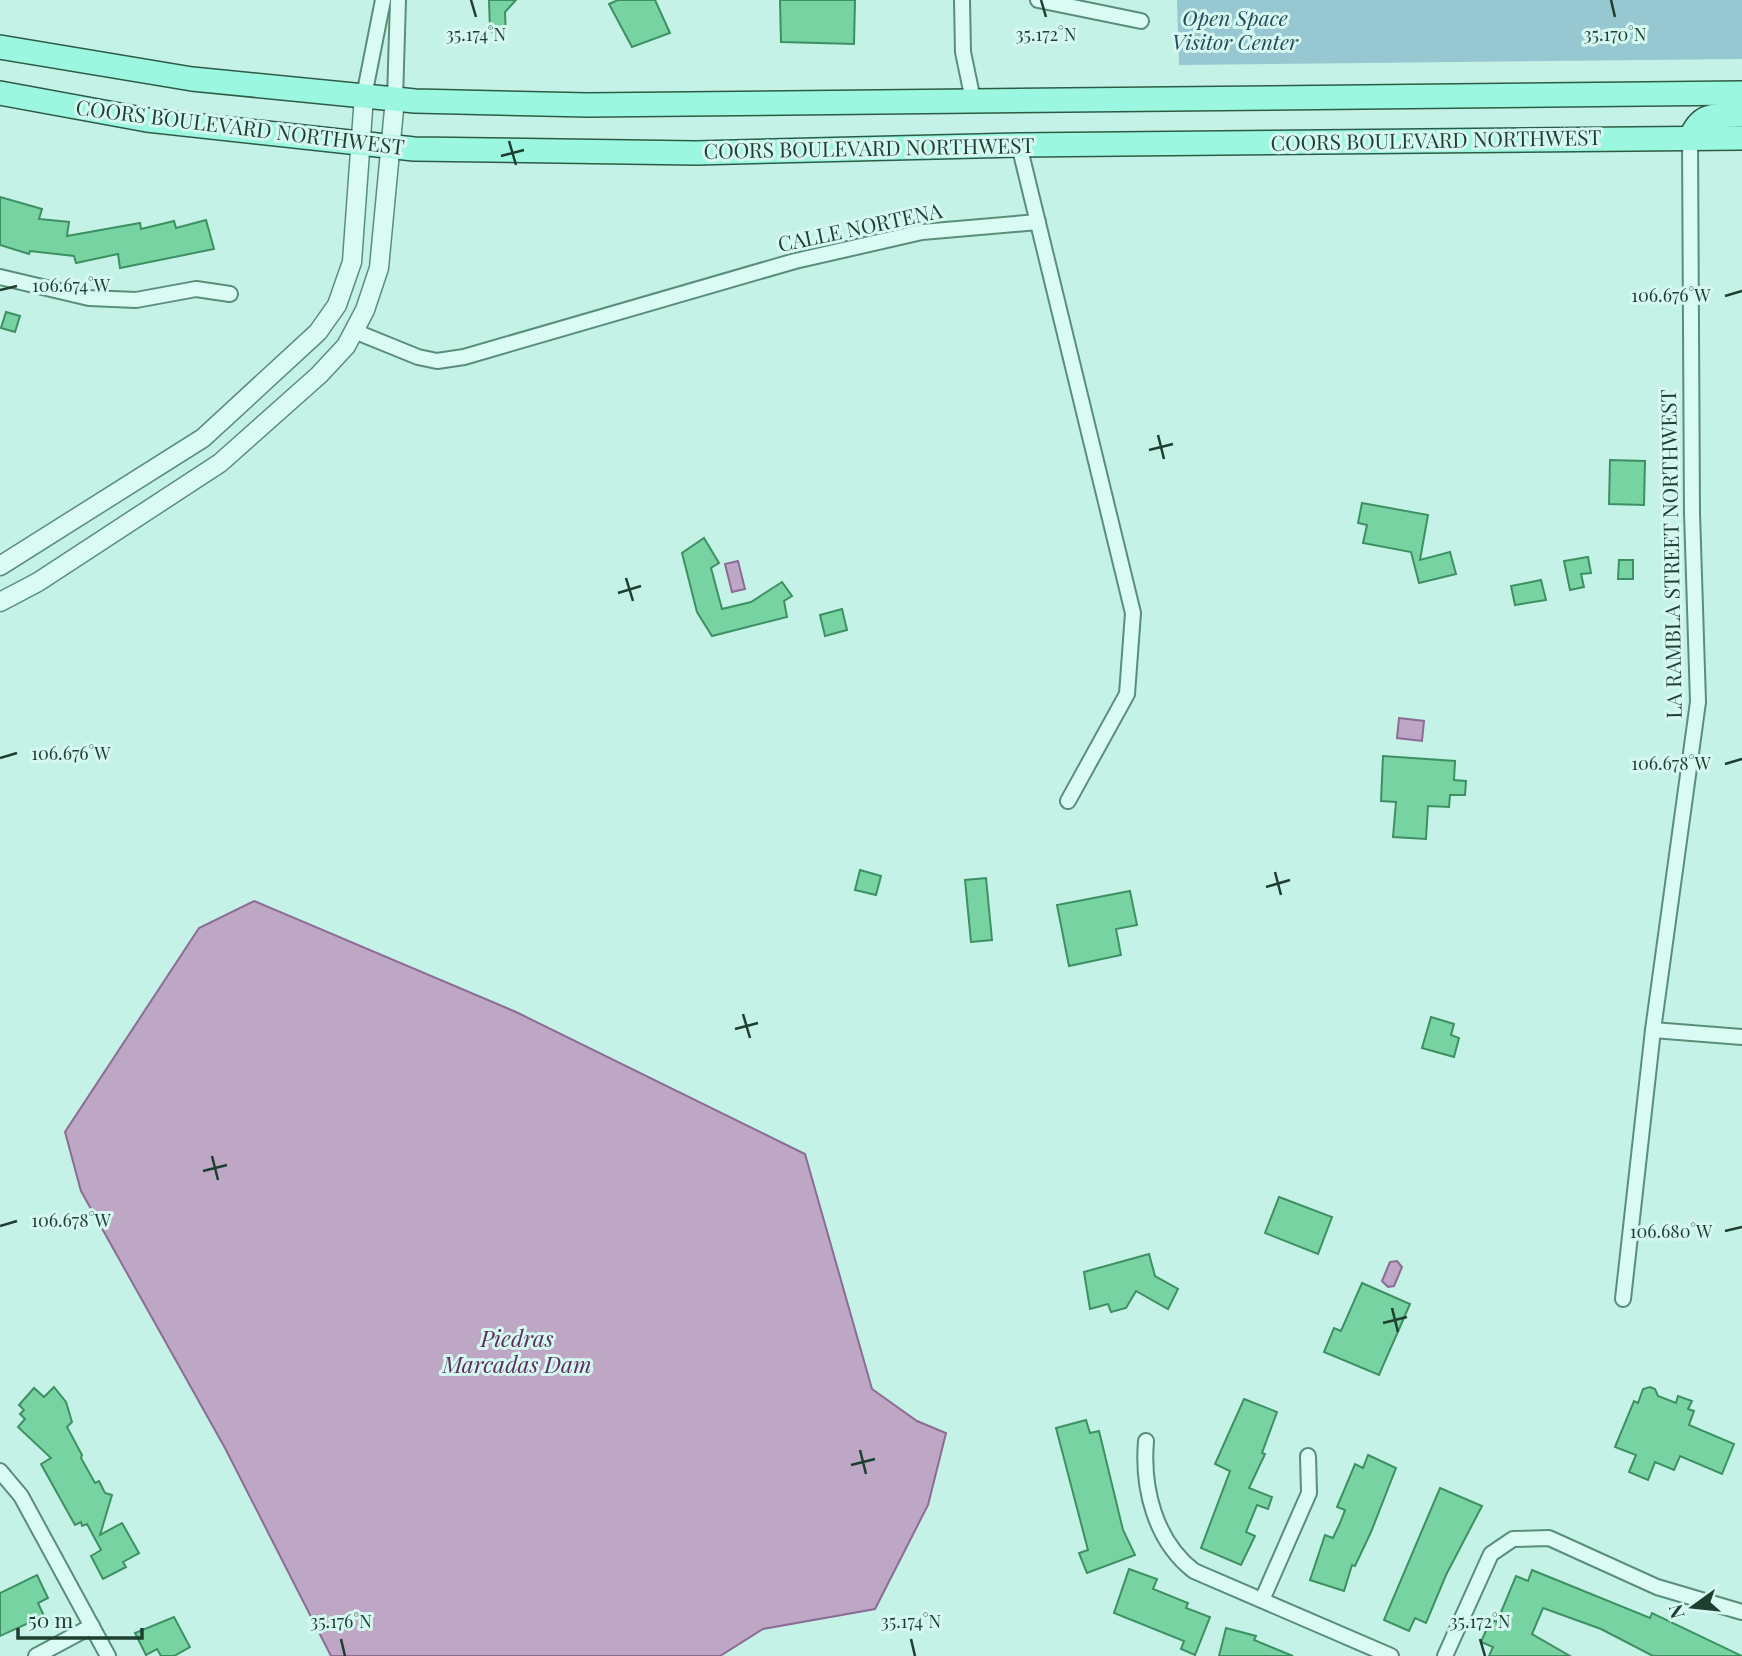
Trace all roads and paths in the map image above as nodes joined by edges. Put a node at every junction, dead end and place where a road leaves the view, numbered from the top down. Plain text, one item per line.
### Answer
1 (383, 0) edge
2 (398, 0) edge
3 (962, 0) edge
4 (1038, 0) edge
5 (1141, 21) dead end
6 (0, 47) edge
7 (0, 93) edge
8 (1742, 93) edge
9 (365, 96) junction
10 (395, 99) junction
11 (973, 100) junction
12 (1742, 115) edge
13 (1742, 138) edge
14 (1690, 139) junction
15 (359, 145) junction
16 (1019, 145) junction
17 (390, 148) junction
18 (1038, 222) junction
19 (0, 277) edge
20 (230, 294) dead end
21 (354, 331) junction
22 (0, 566) edge
23 (0, 602) edge
24 (1068, 801) dead end
25 (1653, 1030) junction
26 (1742, 1037) edge
27 (1623, 1299) dead end
28 (1146, 1441) dead end
29 (1308, 1456) dead end
30 (0, 1471) edge
31 (1262, 1600) junction
32 (1742, 1612) edge
33 (92, 1626) junction
34 (36, 1656) edge
35 (108, 1656) edge
36 (1391, 1656) edge
37 (1446, 1656) edge

1 - 9 street
2 - 10 street
3 - 11 street
4 - 5 street
6 - 9 main road, COORS BOULEVARD NORTHWEST
7 - 15 main road, COORS BOULEVARD NORTHWEST
8 - 11 main road, COORS BOULEVARD NORTHWEST
9 - 10 main road, COORS BOULEVARD NORTHWEST
9 - 15 street
10 - 11 main road, COORS BOULEVARD NORTHWEST
10 - 17 street
12 - 14 main road
13 - 14 main road, COORS BOULEVARD NORTHWEST
14 - 16 main road, COORS BOULEVARD NORTHWEST
14 - 25 street, LA RAMBLA STREET NORTHWEST
15 - 17 main road, COORS BOULEVARD NORTHWEST
15 - 22 street
16 - 17 main road, COORS BOULEVARD NORTHWEST
16 - 18 street
17 - 21 street
18 - 21 street, CALLE NORTENA
18 - 24 street
19 - 20 street
21 - 23 street
25 - 26 street
25 - 27 street, LA RAMBLA STREET NORTHWEST
28 - 31 street
29 - 31 street
30 - 33 street
31 - 36 street
32 - 37 street
33 - 34 street
33 - 35 street

